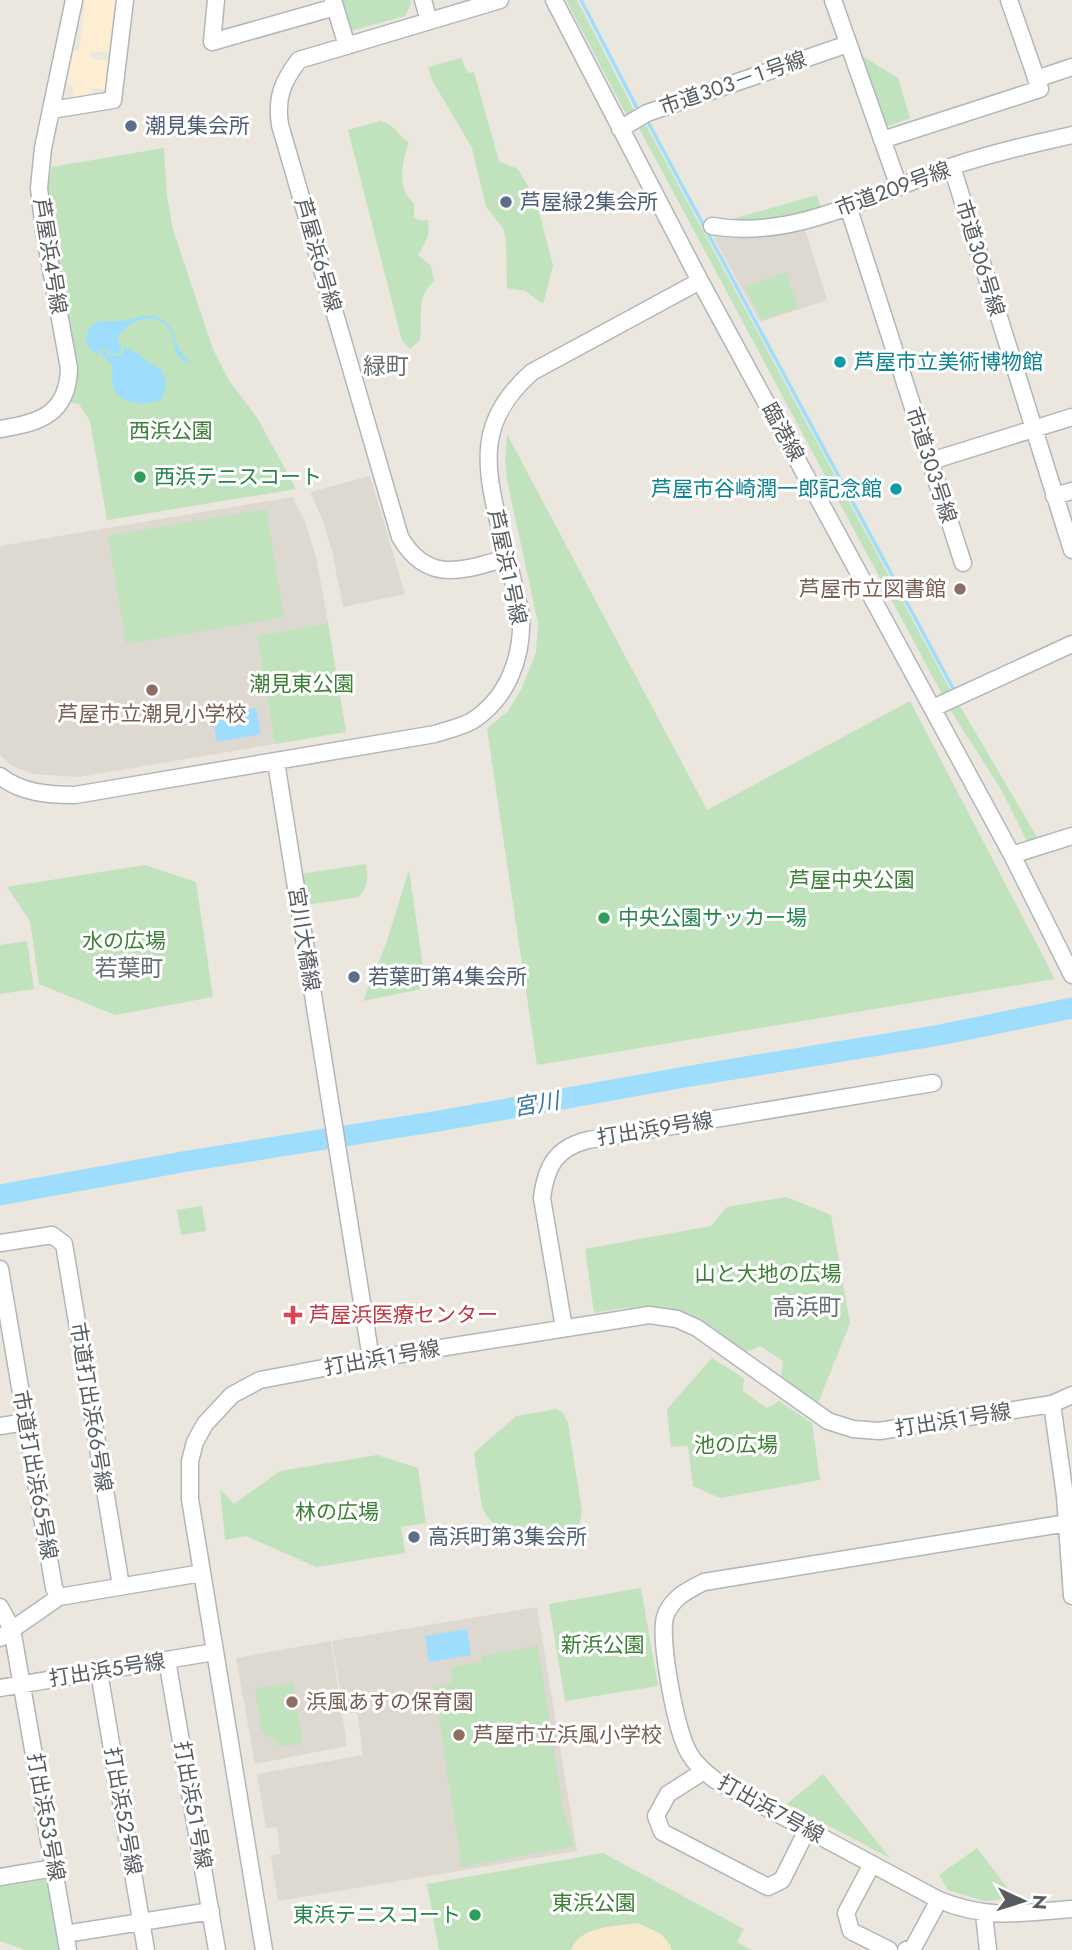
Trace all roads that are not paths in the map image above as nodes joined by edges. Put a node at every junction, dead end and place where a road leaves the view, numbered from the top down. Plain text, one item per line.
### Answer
1 (74, 0) edge
2 (125, 0) edge
3 (216, 0) edge
4 (423, 0) edge
5 (499, 0) edge
6 (554, 0) edge
7 (833, 0) edge
8 (1009, 0) edge
9 (334, 4) edge
10 (429, 21) junction
11 (848, 44) junction
12 (346, 46) junction
13 (1072, 67) edge
14 (1036, 79) junction
15 (52, 110) junction
16 (620, 129) junction
17 (1072, 135) edge
18 (882, 140) junction
19 (952, 167) junction
20 (899, 187) junction
21 (848, 206) junction
22 (712, 226) dead end
23 (701, 281) junction
24 (1072, 417) edge
25 (0, 429) edge
26 (1033, 430) junction
27 (931, 461) junction
28 (1072, 491) edge
29 (1054, 496) junction
30 (1071, 541) edge
31 (507, 558) junction
32 (963, 563) dead end
33 (1072, 644) edge
34 (933, 708) junction
35 (276, 762) junction
36 (0, 776) edge
37 (1072, 836) edge
38 (1012, 855) junction
39 (1072, 975) edge
40 (933, 1083) dead end
41 (0, 1243) edge
42 (0, 1269) edge
43 (564, 1328) junction
44 (371, 1359) junction
45 (1072, 1395) edge
46 (1052, 1404) junction
47 (26, 1422) junction
48 (0, 1426) edge
49 (1067, 1523) junction
50 (202, 1573) junction
51 (121, 1586) junction
52 (1072, 1596) edge
53 (59, 1597) junction
54 (0, 1607) edge
55 (6, 1634) edge
56 (214, 1653) junction
57 (167, 1660) junction
58 (99, 1672) junction
59 (23, 1684) junction
60 (0, 1688) edge
61 (704, 1771) junction
62 (807, 1830) junction
63 (872, 1864) junction
64 (54, 1868) junction
65 (0, 1877) edge
66 (939, 1900) junction
67 (1072, 1909) edge
68 (211, 1911) junction
69 (985, 1914) junction
70 (142, 1921) junction
71 (67, 1942) edge
72 (146, 1950) edge
73 (218, 1950) edge
74 (264, 1950) edge
75 (889, 1950) edge
76 (906, 1950) edge
77 (988, 1950) edge

1 - 15 street, 芦屋浜４号線
2 - 15 street
3 - 9 street
4 - 10 street
5 - 10 street, 芦屋浜６号線
6 - 16 street, 臨港線
7 - 11 street
8 - 14 street
9 - 12 street
10 - 12 street, 芦屋浜６号線
11 - 16 street, 市道３０３－１号線
11 - 18 street
12 - 31 street, 芦屋浜６号線
13 - 14 street
14 - 18 street
15 - 25 street, 芦屋浜４号線
16 - 23 street, 臨港線
17 - 19 street, 市道２０９号線
18 - 20 street
19 - 20 street, 市道２０９号線
19 - 26 street, 市道３０６号線
20 - 21 street, 市道２０９号線
21 - 22 street, 市道２０９号線
21 - 27 street, 市道３０３号線
23 - 31 street, 芦屋浜１号線
23 - 34 street, 臨港線
24 - 26 street
26 - 27 street
26 - 29 street, 市道３０６号線
27 - 32 street, 市道３０３号線
28 - 29 street
29 - 30 street, 市道３０６号線
31 - 35 street, 芦屋浜１号線
33 - 34 street
34 - 38 street, 臨港線
35 - 36 street, 芦屋浜１号線
35 - 44 street, 宮川大橋線
37 - 38 street
38 - 39 street, 臨港線
40 - 43 street, 打出浜９号線
41 - 51 street, 市道打出浜６６号線
42 - 47 street, 市道打出浜６５号線
43 - 44 street, 打出浜１号線
43 - 46 street, 打出浜１号線
44 - 50 street, 打出浜１号線
45 - 46 street, 打出浜１号線
46 - 49 street
47 - 48 street
47 - 53 street, 市道打出浜６５号線
49 - 52 street
49 - 61 street, 打出浜７号線
50 - 51 street
50 - 56 street, 打出浜１号線
51 - 53 street
53 - 55 street
54 - 55 street, 打出浜５３号線
55 - 59 street, 打出浜５３号線
56 - 57 street, 打出浜５号線
56 - 74 street, 打出浜１号線
57 - 58 street, 打出浜５号線
57 - 68 street, 打出浜５１号線
58 - 59 street, 打出浜５号線
58 - 70 street, 打出浜５２号線
59 - 60 street, 打出浜５号線
59 - 64 street, 打出浜５３号線
61 - 62 street, 打出浜７号線
61 - 62 street
62 - 63 street, 打出浜７号線
63 - 66 street, 打出浜７号線
63 - 75 street
64 - 65 street
64 - 71 street, 打出浜５３号線
66 - 69 street, 打出浜７号線
66 - 76 street
67 - 69 street, 打出浜７号線
68 - 70 street
68 - 73 street, 打出浜５１号線
69 - 77 street
70 - 71 street
70 - 72 street, 打出浜５２号線

